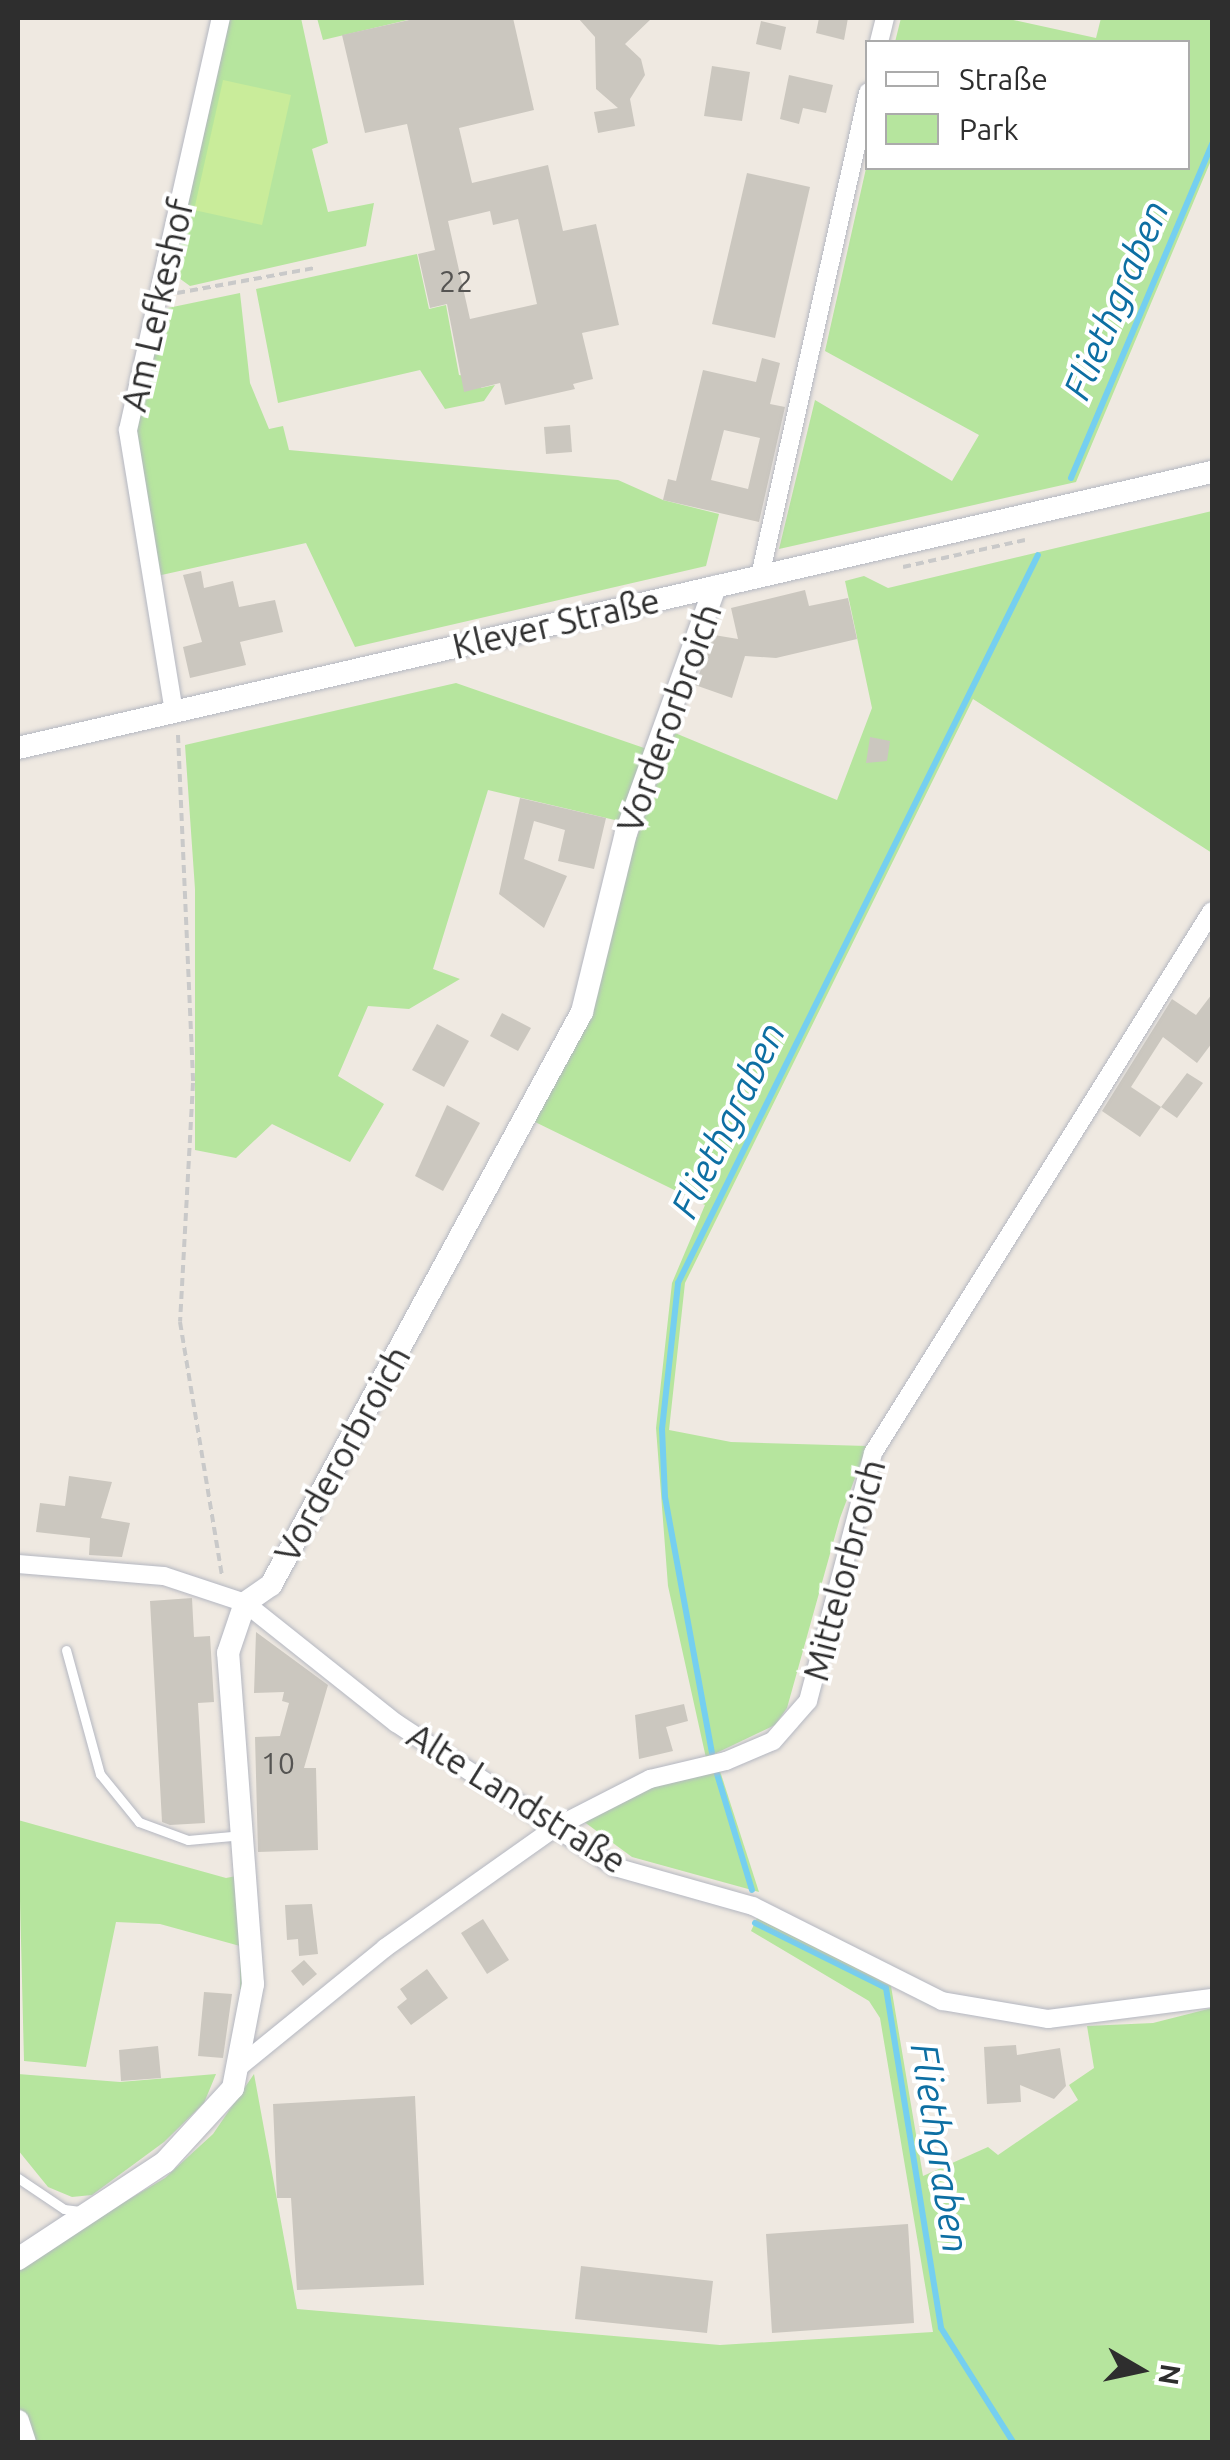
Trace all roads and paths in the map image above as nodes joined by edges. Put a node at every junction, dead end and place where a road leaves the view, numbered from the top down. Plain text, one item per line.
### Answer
1 (222, 18) edge
2 (865, 105) edge
3 (314, 268) dead end
4 (158, 296) junction
5 (1212, 472) edge
6 (760, 576) junction
7 (715, 586) junction
8 (174, 712) junction
9 (18, 748) edge
10 (1212, 911) edge
11 (18, 1564) edge
12 (235, 1600) junction
13 (66, 1650) dead end
14 (556, 1826) junction
15 (245, 1835) junction
16 (1212, 1998) edge
17 (240, 2066) junction
18 (18, 2178) edge
19 (88, 2212) junction
20 (18, 2259) edge
21 (18, 2420) edge
22 (25, 2442) edge

1 - 4 street, Am Lefkeshof
2 - 6 street, Vorderorbroich
3 - 4 path
4 - 8 street, Am Lefkeshof
5 - 6 street, Klever Straße
6 - 7 street, Klever Straße
7 - 8 street, Klever Straße
7 - 12 street, Vorderorbroich
8 - 9 street, Klever Straße
8 - 12 path
10 - 14 street, Mittelorbroich
11 - 12 street, Alte Landstraße
12 - 14 street, Alte Landstraße
12 - 15 street, Vorderorbroich
13 - 15 lane
14 - 16 street, Alte Landstraße
14 - 17 street, Mittelorbroich
15 - 17 street, Vorderorbroich
17 - 19 street, Vorderorbroich
18 - 19 lane
19 - 20 street, Vorderorbroich
21 - 22 street

